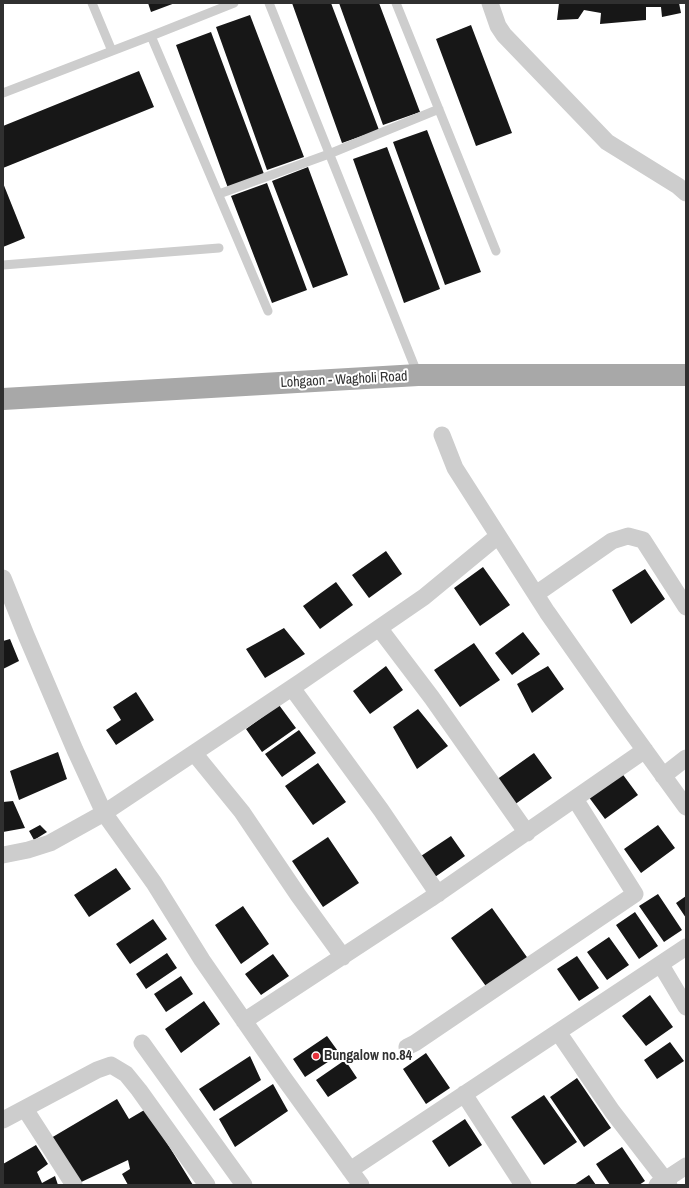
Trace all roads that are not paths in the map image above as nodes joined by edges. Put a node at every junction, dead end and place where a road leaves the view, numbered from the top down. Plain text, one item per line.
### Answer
1 (92, 3) edge
2 (234, 3) edge
3 (269, 3) edge
4 (396, 3) edge
5 (490, 3) edge
6 (151, 36) junction
7 (112, 51) junction
8 (3, 92) edge
9 (439, 108) junction
10 (329, 154) junction
11 (686, 193) edge
12 (219, 194) junction
13 (219, 248) dead end
14 (496, 251) dead end
15 (3, 265) edge
16 (268, 311) dead end
17 (418, 375) junction
18 (686, 375) edge
19 (3, 399) edge
20 (442, 435) dead end
21 (498, 536) junction
22 (3, 578) edge
23 (536, 594) junction
24 (686, 607) edge
25 (379, 628) junction
26 (292, 688) junction
27 (645, 750) junction
28 (194, 753) junction
29 (686, 758) edge
30 (663, 776) junction
31 (575, 799) junction
32 (686, 807) edge
33 (104, 813) junction
34 (527, 833) junction
35 (3, 855) edge
36 (438, 894) junction
37 (686, 947) edge
38 (343, 957) junction
39 (661, 965) junction
40 (686, 1007) edge
41 (244, 1021) junction
42 (558, 1032) junction
43 (142, 1043) dead end
44 (407, 1047) dead end
45 (464, 1094) junction
46 (25, 1109) junction
47 (3, 1120) edge
48 (686, 1166) edge
49 (350, 1170) junction
50 (663, 1183) edge
51 (74, 1185) edge
52 (207, 1185) edge
53 (244, 1185) edge
54 (361, 1185) edge
55 (523, 1185) edge

1 - 7 lane
2 - 6 lane
3 - 10 lane
4 - 9 lane
5 - 11 street
6 - 7 lane
6 - 12 lane
7 - 8 lane
9 - 10 lane
9 - 14 lane
10 - 12 lane
10 - 17 lane
12 - 16 lane
13 - 15 lane
17 - 18 main road, Lohgaon - Wagholi Road
17 - 19 main road, Lohgaon - Wagholi Road
20 - 21 street
21 - 23 street
21 - 25 street
22 - 33 street
23 - 24 street
23 - 27 street
25 - 26 street
25 - 34 street
26 - 28 street
26 - 36 street
27 - 30 street
27 - 31 street
28 - 33 street
28 - 38 street
29 - 30 street
30 - 32 street
31 - 34 street
31 - 44 street
33 - 35 street
33 - 41 street
34 - 36 street
36 - 38 street
37 - 39 street
38 - 41 street
39 - 40 street
39 - 42 street
41 - 49 street
42 - 45 street
42 - 50 street
43 - 53 street
45 - 49 street
45 - 55 street
46 - 47 street
46 - 51 street
46 - 52 street
48 - 50 street
49 - 54 street

